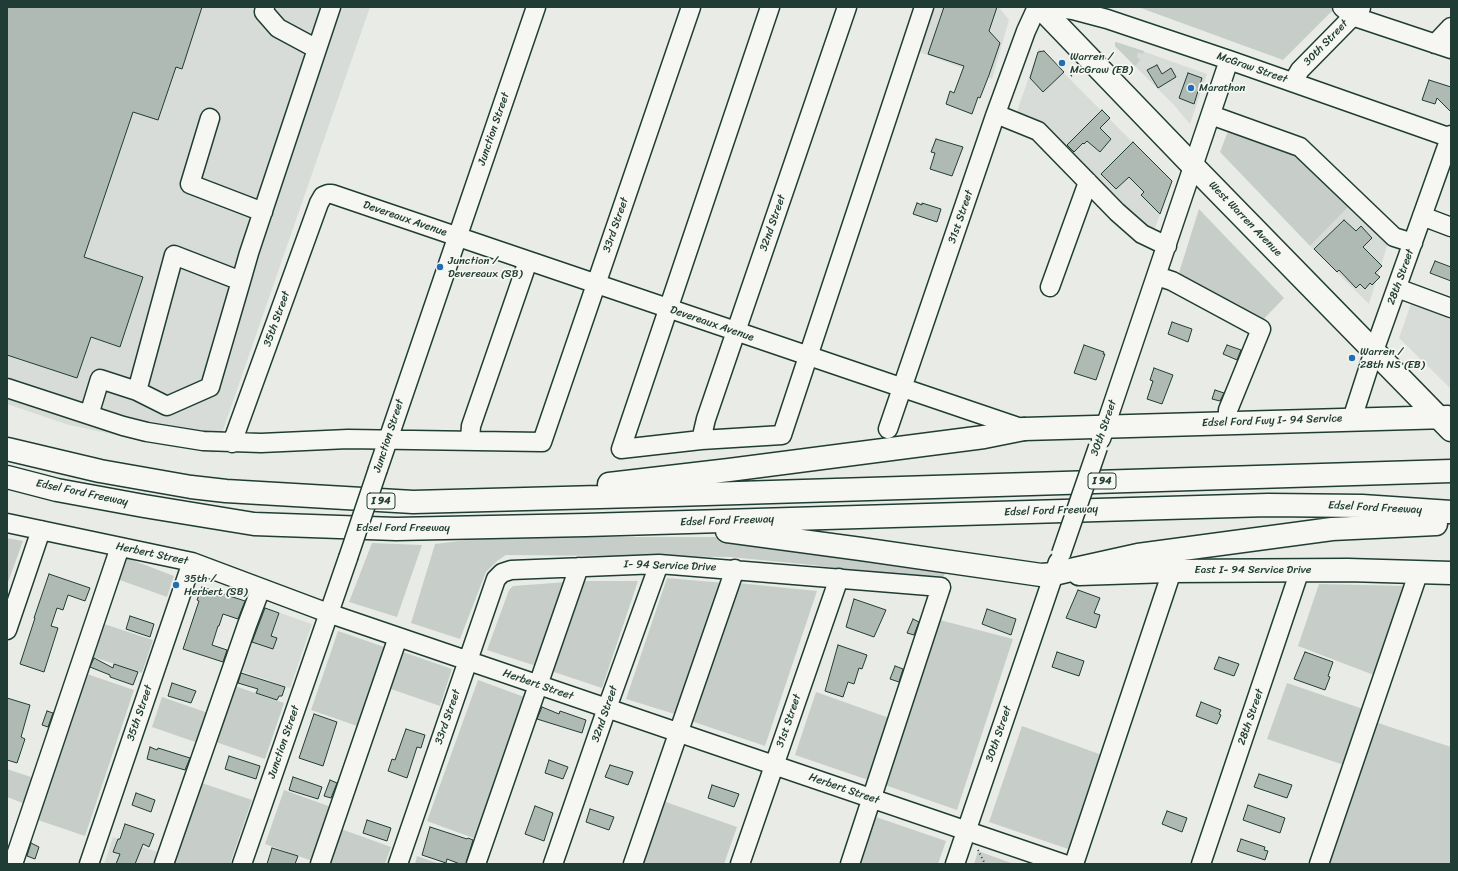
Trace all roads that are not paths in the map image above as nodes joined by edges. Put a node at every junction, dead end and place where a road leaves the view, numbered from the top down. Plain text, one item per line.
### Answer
1 (265, 7) edge
2 (331, 7) edge
3 (536, 7) edge
4 (691, 7) edge
5 (770, 7) edge
6 (847, 7) edge
7 (924, 7) edge
8 (1038, 7) edge
9 (1051, 7) edge
10 (1075, 9) edge
11 (1352, 10) edge
12 (1451, 28) edge
13 (1443, 46) edge
14 (317, 49) junction
15 (1230, 60) junction
16 (1293, 82) junction
17 (996, 114) junction
18 (1211, 115) junction
19 (210, 118) dead end
20 (1450, 137) edge
21 (1194, 167) junction
22 (1088, 182) junction
23 (323, 196) joint
24 (262, 212) junction
25 (1422, 216) junction
26 (1451, 227) edge
27 (457, 237) junction
28 (1413, 243) junction
29 (1167, 246) junction
30 (528, 261) junction
31 (1157, 276) junction
32 (241, 281) junction
33 (596, 284) junction
34 (1050, 287) dead end
35 (1397, 288) junction
36 (1451, 308) edge
37 (668, 309) junction
38 (736, 332) junction
39 (1374, 351) junction
40 (808, 356) junction
41 (7, 388) edge
42 (902, 388) junction
43 (137, 391) junction
44 (89, 415) junction
45 (1352, 419) junction
46 (1447, 421) edge
47 (1228, 422) junction
48 (1105, 426) junction
49 (888, 429) dead end
50 (1024, 429) junction
51 (387, 440) junction
52 (470, 440) junction
53 (701, 440) junction
54 (226, 443) junction
55 (7, 449) edge
56 (1451, 471) edge
57 (7, 477) edge
58 (554, 497) junction
59 (1451, 512) edge
60 (677, 522) junction
61 (1451, 523) edge
62 (7, 524) edge
63 (41, 530) junction
64 (120, 547) junction
65 (192, 562) junction
66 (659, 564) junction
67 (579, 567) junction
68 (735, 569) junction
69 (1300, 570) junction
70 (1172, 571) junction
71 (1419, 572) junction
72 (502, 573) joint
73 (1451, 573) edge
74 (1054, 574) junction
75 (839, 578) junction
76 (261, 588) junction
77 (328, 613) junction
78 (7, 630) edge
79 (398, 637) junction
80 (468, 661) junction
81 (538, 685) junction
82 (607, 708) junction
83 (678, 733) junction
84 (773, 765) junction
85 (872, 799) junction
86 (966, 830) junction
87 (13, 864) edge
88 (88, 864) edge
89 (164, 864) edge
90 (242, 864) edge
91 (320, 864) edge
92 (398, 864) edge
93 (476, 864) edge
94 (554, 864) edge
95 (634, 864) edge
96 (740, 864) edge
97 (850, 864) edge
98 (955, 864) edge
99 (1064, 864) edge
100 (1074, 864) edge
101 (1201, 864) edge
102 (1320, 864) edge

1 - 14 street
2 - 14 street
3 - 27 street, Junction Street
4 - 33 street, 33rd Street
5 - 37 street
6 - 38 street, 32nd Street
7 - 40 street
8 - 17 street, 31st Street
8 - 21 main road, West Warren Avenue
9 - 10 street, McGraw Street
10 - 15 street, McGraw Street
11 - 13 street
11 - 16 street, 30th Street
12 - 13 street
14 - 24 street
15 - 16 street, McGraw Street
15 - 18 street, 30th Street
16 - 20 street, McGraw Street
17 - 22 street
17 - 42 street, 31st Street
18 - 21 street, 30th Street
18 - 28 street
19 - 24 street
20 - 25 street, 28th Street
21 - 29 street, 30th Street
21 - 39 main road, West Warren Avenue
22 - 29 street
22 - 34 street
23 - 27 street, Devereaux Avenue
23 - 54 street, 35th Street
24 - 32 street
25 - 26 street
25 - 28 street, 28th Street
27 - 30 street, Devereaux Avenue
27 - 51 street, Junction Street
28 - 35 street, 28th Street
29 - 31 street, 30th Street
30 - 33 street, Devereaux Avenue
30 - 52 street
31 - 47 street
31 - 48 street, 30th Street
32 - 43 street
32 - 43 street
33 - 37 street, Devereaux Avenue
33 - 52 street, 33rd Street
35 - 36 street
35 - 39 street, 28th Street
37 - 38 street, Devereaux Avenue
37 - 53 street
38 - 40 street, Devereaux Avenue
38 - 53 street, 32nd Street
39 - 45 street, 28th Street
39 - 46 main road, West Warren Avenue
40 - 42 street, Devereaux Avenue
40 - 53 street
41 - 44 street
42 - 49 street, 31st Street
42 - 50 street, Devereaux Avenue
43 - 44 street
44 - 54 street
45 - 46 main road, Edsel Ford Fwy I- 94 Service
45 - 47 main road, Edsel Ford Fwy I- 94 Service
47 - 48 main road, Edsel Ford Fwy I- 94 Service
48 - 50 main road, Devereaux Avenue
48 - 74 street, 30th Street, bridge
50 - 58 main road
51 - 52 street
51 - 54 street
51 - 77 street, Junction Street, bridge
55 - 58 main road, I 94
56 - 58 main road, I 94
57 - 60 main road, Edsel Ford Freeway
59 - 60 main road, Edsel Ford Freeway
60 - 74 main road
61 - 74 main road
62 - 63 street, Herbert Street
63 - 64 street, Herbert Street
63 - 78 street
64 - 65 street, Herbert Street
64 - 87 street
65 - 76 street, Herbert Street
65 - 88 street, 35th Street
66 - 67 street, I- 94 Service Drive
66 - 68 street, I- 94 Service Drive
66 - 82 street, 32nd Street
67 - 72 street, I- 94 Service Drive
67 - 81 street
68 - 75 street, I- 94 Service Drive
68 - 83 street
69 - 70 main road, East I- 94 Service Drive
69 - 71 main road, East I- 94 Service Drive
69 - 101 street, 28th Street
70 - 74 main road, East I- 94 Service Drive
70 - 100 street
71 - 73 main road, East I- 94 Service Drive
71 - 102 street
72 - 80 street, 33rd Street
74 - 86 street, 30th Street
75 - 84 street, 31st Street
75 - 85 street, I- 94 Service Drive
76 - 77 street, Herbert Street
76 - 89 street
77 - 79 street, Herbert Street
77 - 90 street, Junction Street
79 - 80 street, Herbert Street
79 - 91 street
80 - 81 street, Herbert Street
80 - 92 street, 33rd Street
81 - 82 street, Herbert Street
81 - 93 street
82 - 83 street, Herbert Street
82 - 94 street, 32nd Street
83 - 84 street, Herbert Street
83 - 95 street
84 - 85 street, Herbert Street
84 - 96 street, 31st Street
85 - 86 street, Herbert Street
85 - 97 street
86 - 98 street, 30th Street
86 - 99 street, Herbert Street

